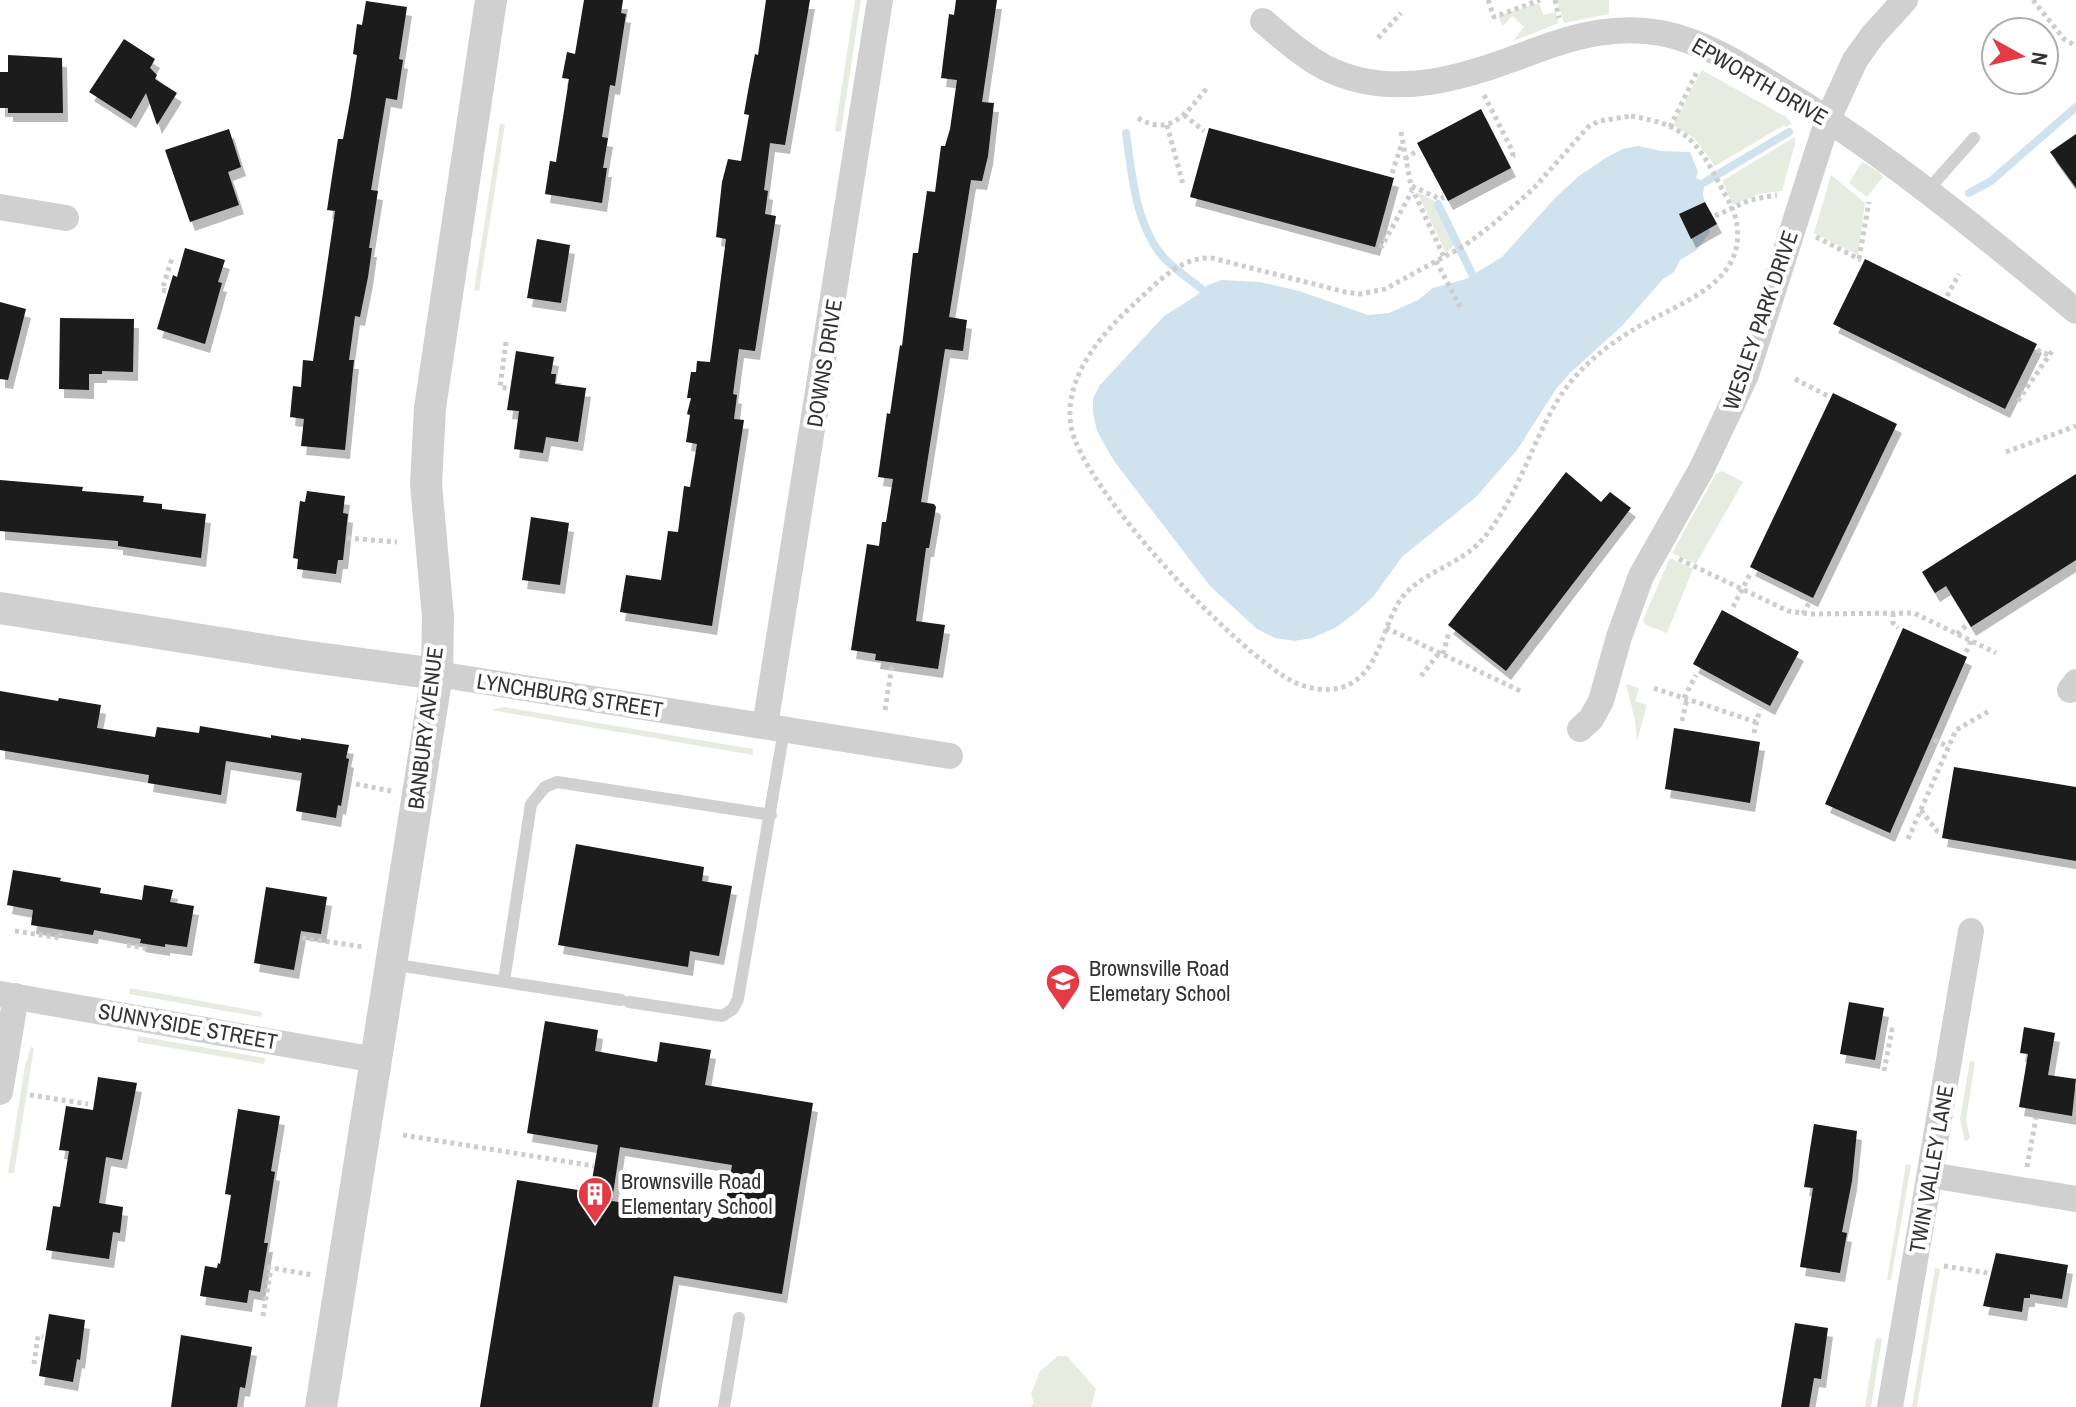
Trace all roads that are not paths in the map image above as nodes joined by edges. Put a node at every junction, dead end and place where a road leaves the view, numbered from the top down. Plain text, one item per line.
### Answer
1 (491, 0) edge
2 (880, 0) edge
3 (1905, 0) edge
4 (1263, 21) dead end
5 (1828, 119) junction
6 (1974, 138) dead end
7 (1927, 191) junction
8 (0, 207) edge
9 (66, 218) dead end
10 (2076, 311) edge
11 (0, 608) edge
12 (437, 674) junction
13 (775, 728) junction
14 (1580, 729) dead end
15 (950, 756) dead end
16 (771, 815) junction
17 (1971, 931) dead end
18 (379, 956) junction
19 (504, 981) junction
20 (8, 995) edge
21 (376, 1060) junction
22 (0, 1092) edge
23 (1930, 1175) junction
24 (2076, 1199) edge
25 (739, 1318) dead end
26 (321, 1407) edge
27 (724, 1407) edge
28 (1890, 1407) edge

1 - 12 street, BANBURY AVENUE
2 - 13 street, DOWNS DRIVE
3 - 5 street, WESLEY PARK DRIVE
4 - 5 street, EPWORTH DRIVE
5 - 7 street, EPWORTH DRIVE
5 - 14 street, WESLEY PARK DRIVE
6 - 7 lane
7 - 10 street, EPWORTH DRIVE
8 - 9 street
11 - 12 street, LYNCHBURG STREET
12 - 13 street, LYNCHBURG STREET
12 - 18 street, BANBURY AVENUE
13 - 15 street, LYNCHBURG STREET
13 - 16 lane
16 - 19 lane
16 - 19 lane
17 - 23 street, TWIN VALLEY LANE
18 - 19 lane
18 - 21 street, BANBURY AVENUE
20 - 21 street, SUNNYSIDE STREET
20 - 22 street
21 - 26 street, BANBURY AVENUE
23 - 24 street
23 - 28 street, TWIN VALLEY LANE
25 - 27 lane

